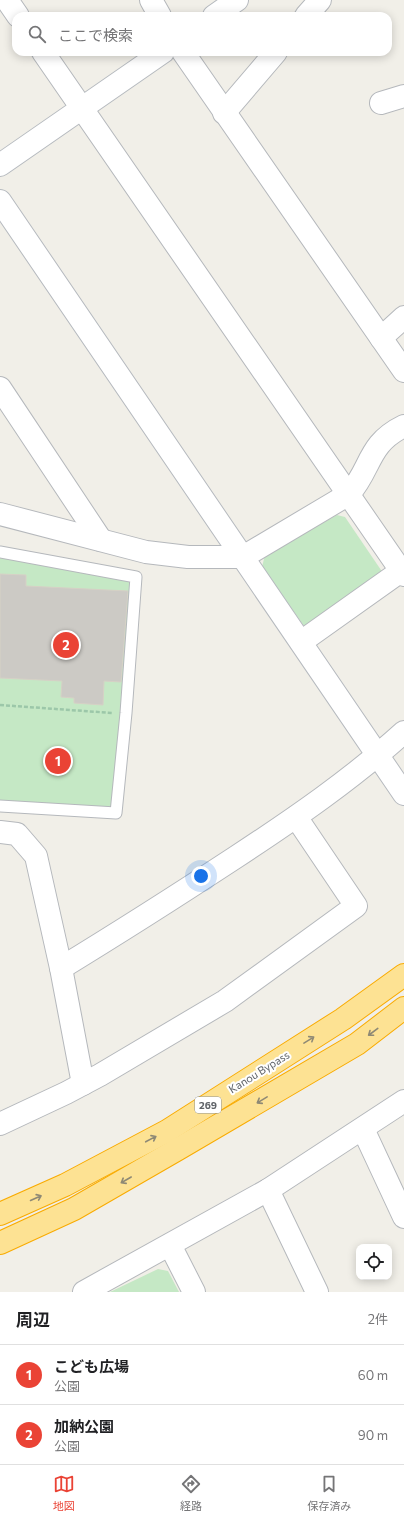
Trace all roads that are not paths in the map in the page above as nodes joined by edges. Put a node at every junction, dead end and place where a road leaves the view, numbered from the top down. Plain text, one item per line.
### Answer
1 (7, 0) edge
2 (151, 0) edge
3 (237, 0) edge
4 (320, 0) edge
5 (15, 12) edge
6 (158, 12) edge
7 (220, 12) edge
8 (310, 12) edge
9 (46, 56) edge
10 (157, 56) edge
11 (185, 56) edge
12 (273, 56) edge
13 (404, 96) edge
14 (381, 103) dead end
15 (82, 108) junction
16 (224, 112) junction
17 (0, 165) edge
18 (0, 201) edge
19 (404, 318) edge
20 (381, 338) junction
21 (404, 371) edge
22 (0, 388) edge
23 (404, 426) edge
24 (349, 494) junction
25 (0, 514) edge
26 (101, 540) junction
27 (0, 552) edge
28 (243, 557) junction
29 (403, 573) edge
30 (301, 642) junction
31 (404, 732) edge
32 (378, 756) junction
33 (404, 794) edge
34 (0, 806) edge
35 (296, 817) junction
36 (0, 832) edge
37 (61, 968) junction
38 (404, 975) edge
39 (404, 1008) edge
40 (83, 1084) junction
41 (404, 1101) edge
42 (0, 1124) edge
43 (363, 1129) junction
44 (268, 1190) junction
45 (0, 1214) edge
46 (404, 1217) edge
47 (0, 1243) edge
48 (170, 1245) junction
49 (84, 1292) edge
50 (194, 1292) edge
51 (317, 1292) edge

1 - 5 street
2 - 6 street
3 - 7 street
4 - 8 street
9 - 15 street
10 - 15 street
11 - 16 street
12 - 16 street
13 - 14 street
15 - 17 street
15 - 24 street
16 - 20 street
18 - 28 street
19 - 20 street
20 - 21 street
22 - 26 street
23 - 24 street
24 - 28 street
24 - 29 street
25 - 26 street
26 - 28 street
27 - 34 lane
28 - 30 street
29 - 30 street
30 - 32 street
31 - 32 street
32 - 33 street
32 - 35 street
35 - 37 street
35 - 40 street
36 - 37 street
37 - 40 street
45 -> 38 highway, Kanou Bypass / 269
39 -> 47 highway, 269
40 - 42 street
41 - 43 street
43 - 44 street
43 - 46 street
44 - 48 street
44 - 51 street
48 - 49 street
48 - 50 street

